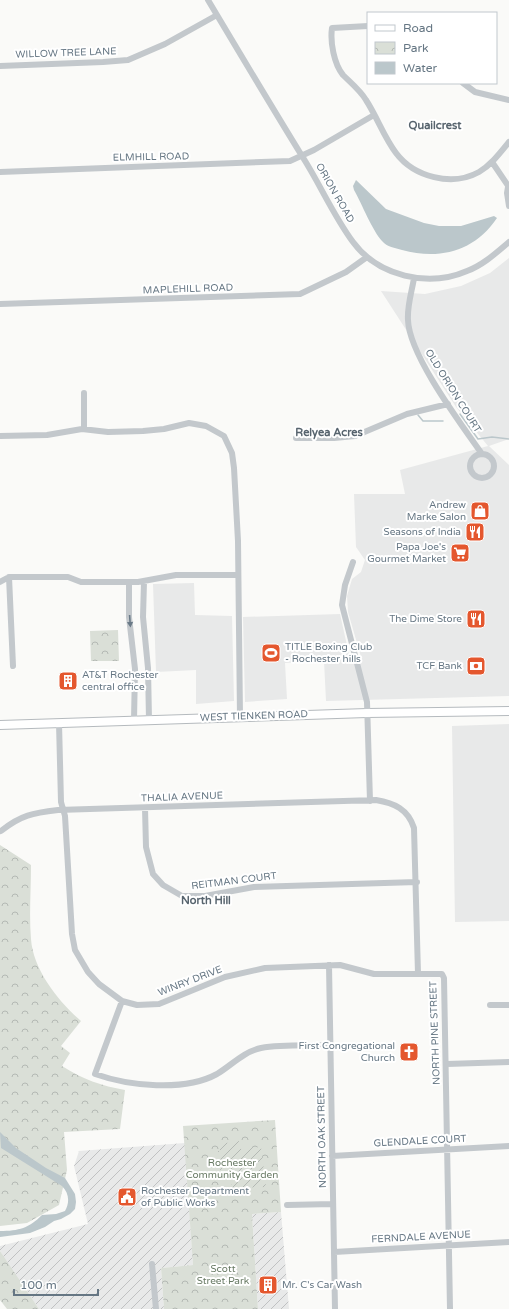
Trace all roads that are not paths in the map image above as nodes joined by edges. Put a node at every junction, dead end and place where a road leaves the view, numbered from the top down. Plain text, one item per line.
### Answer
1 (208, 0) edge
2 (217, 15) junction
3 (367, 26) edge
4 (0, 66) edge
5 (463, 84) edge
6 (509, 100) edge
7 (374, 115) junction
8 (509, 142) edge
9 (302, 156) junction
10 (492, 162) junction
11 (0, 172) edge
12 (508, 187) edge
13 (509, 206) edge
14 (509, 242) edge
15 (366, 257) junction
16 (414, 278) junction
17 (0, 304) edge
18 (84, 393) dead end
19 (448, 404) junction
20 (84, 430) junction
21 (0, 436) edge
22 (296, 438) dead end
23 (475, 444) junction
24 (482, 454) junction
25 (474, 457) junction
26 (353, 562) dead end
27 (238, 575) junction
28 (9, 577) junction
29 (0, 582) edge
30 (129, 582) junction
31 (144, 582) junction
32 (13, 666) dead end
33 (509, 711) edge
34 (367, 713) junction
35 (240, 717) junction
36 (134, 720) junction
37 (149, 720) junction
38 (59, 722) junction
39 (0, 725) edge
40 (370, 800) junction
41 (145, 808) junction
42 (63, 809) junction
43 (1, 831) edge
44 (417, 882) junction
45 (329, 966) junction
46 (418, 974) junction
47 (122, 1001) junction
48 (490, 1005) dead end
49 (509, 1005) edge
50 (331, 1045) junction
51 (509, 1062) edge
52 (446, 1064) junction
53 (509, 1146) edge
54 (448, 1150) junction
55 (332, 1156) junction
56 (334, 1204) junction
57 (287, 1205) dead end
58 (509, 1242) edge
59 (450, 1246) junction
60 (334, 1252) junction
61 (152, 1264) dead end
62 (156, 1309) edge
63 (335, 1309) edge
64 (450, 1309) edge

1 - 2 street, ORION ROAD
2 - 4 street, WILLOW TREE LANE
2 - 9 street, ORION ROAD
3 - 7 street
5 - 6 street
7 - 9 street, ELMHILL ROAD
7 - 10 street
8 - 10 street
9 - 11 street, ELMHILL ROAD
9 - 15 street, ORION ROAD
10 - 12 street
12 - 13 street
14 - 16 street, ORION ROAD
15 - 16 street, ORION ROAD
15 - 17 street, MAPLEHILL ROAD
16 - 19 street, OLD ORION COURT
18 - 20 street
19 - 22 street
19 - 23 street, OLD ORION COURT
20 - 21 street
20 - 27 street
23 - 24 street, OLD ORION COURT
23 - 25 street, OLD ORION COURT
24 - 25 street
24 - 25 street
26 - 34 street
27 - 31 street
27 - 35 street
28 - 29 street
28 - 30 street
28 - 32 street
30 - 31 street
30 -> 36 street
31 - 37 street
33 - 34 main road, WEST TIENKEN ROAD
34 - 35 main road, WEST TIENKEN ROAD
34 - 40 street
35 - 37 main road, WEST TIENKEN ROAD
36 - 37 main road, WEST TIENKEN ROAD
36 - 38 main road, WEST TIENKEN ROAD
38 - 39 main road, WEST TIENKEN ROAD
38 - 42 street, WINRY DRIVE
40 - 41 street, THALIA AVENUE
40 - 44 street, NORTH PINE STREET
41 - 42 street, THALIA AVENUE
41 - 44 street, REITMAN COURT
42 - 43 street, THALIA AVENUE
42 - 47 street, WINRY DRIVE
44 - 46 street, NORTH PINE STREET
45 - 46 street, WINRY DRIVE
45 - 47 street, WINRY DRIVE
45 - 50 street, NORTH OAK STREET
46 - 52 street, NORTH PINE STREET
47 - 50 street
48 - 49 street
50 - 55 street, NORTH OAK STREET
51 - 52 street
52 - 54 street, NORTH PINE STREET
53 - 54 street, GLENDALE COURT
54 - 55 street, GLENDALE COURT
54 - 59 street, NORTH PINE STREET
55 - 56 street, NORTH OAK STREET
56 - 57 street
56 - 60 street, NORTH OAK STREET
58 - 59 street, FERNDALE AVENUE
59 - 60 street, FERNDALE AVENUE
59 - 64 street, NORTH PINE STREET
60 - 63 street, NORTH OAK STREET
61 - 62 street

